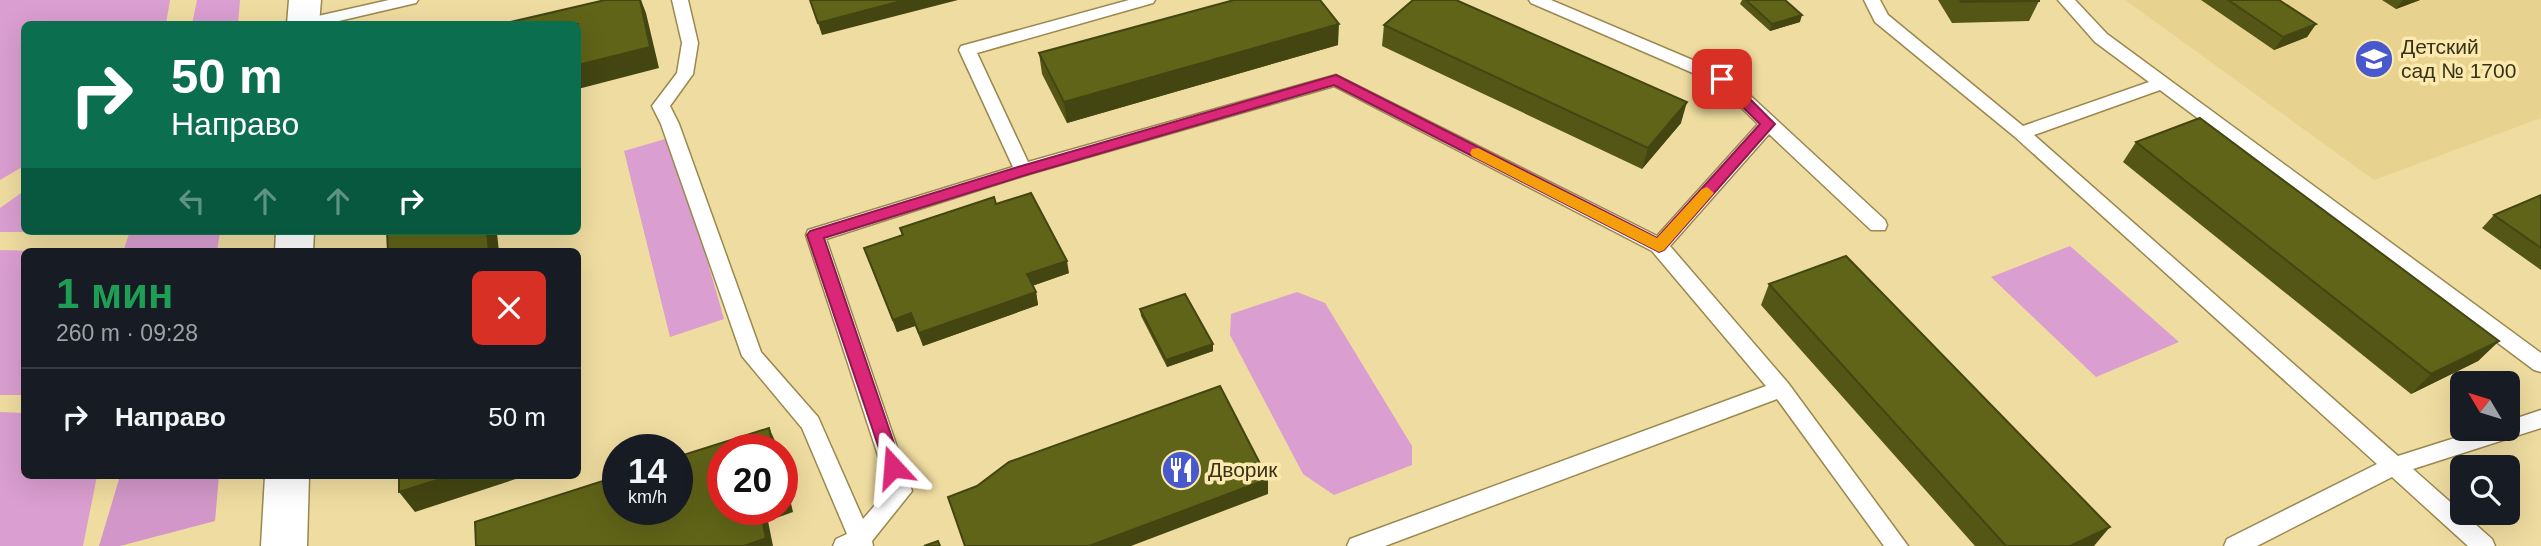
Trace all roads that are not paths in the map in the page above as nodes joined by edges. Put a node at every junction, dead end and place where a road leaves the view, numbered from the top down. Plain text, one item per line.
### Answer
1 (304, 0) edge
2 (410, 0) edge
3 (680, 0) edge
4 (1147, 0) edge
5 (1537, 0) edge
6 (1872, 0) edge
7 (2066, 0) edge
8 (305, 21) edge
9 (318, 21) edge
10 (2163, 83) junction
11 (1768, 124) junction
12 (2021, 133) junction
13 (1023, 170) junction
14 (1878, 225) dead end
15 (1659, 246) junction
16 (2541, 364) edge
17 (1781, 389) junction
18 (2541, 419) edge
19 (2394, 466) junction
20 (287, 479) edge
21 (2252, 543) edge
22 (855, 544) edge
23 (284, 546) edge
24 (1358, 546) edge
25 (1897, 546) edge
26 (2484, 546) edge

1 - 8 street
2 - 9 lane
3 - 22 lane
4 - 13 lane
5 - 11 lane
6 - 12 lane
7 - 10 lane
10 - 12 lane
10 - 16 lane
11 - 14 lane
11 - 15 lane
12 - 19 lane
13 - 15 lane
13 - 22 lane
15 - 17 lane
17 - 24 lane
17 - 25 lane
18 - 19 lane
19 - 21 lane
19 - 26 lane
20 - 23 street

